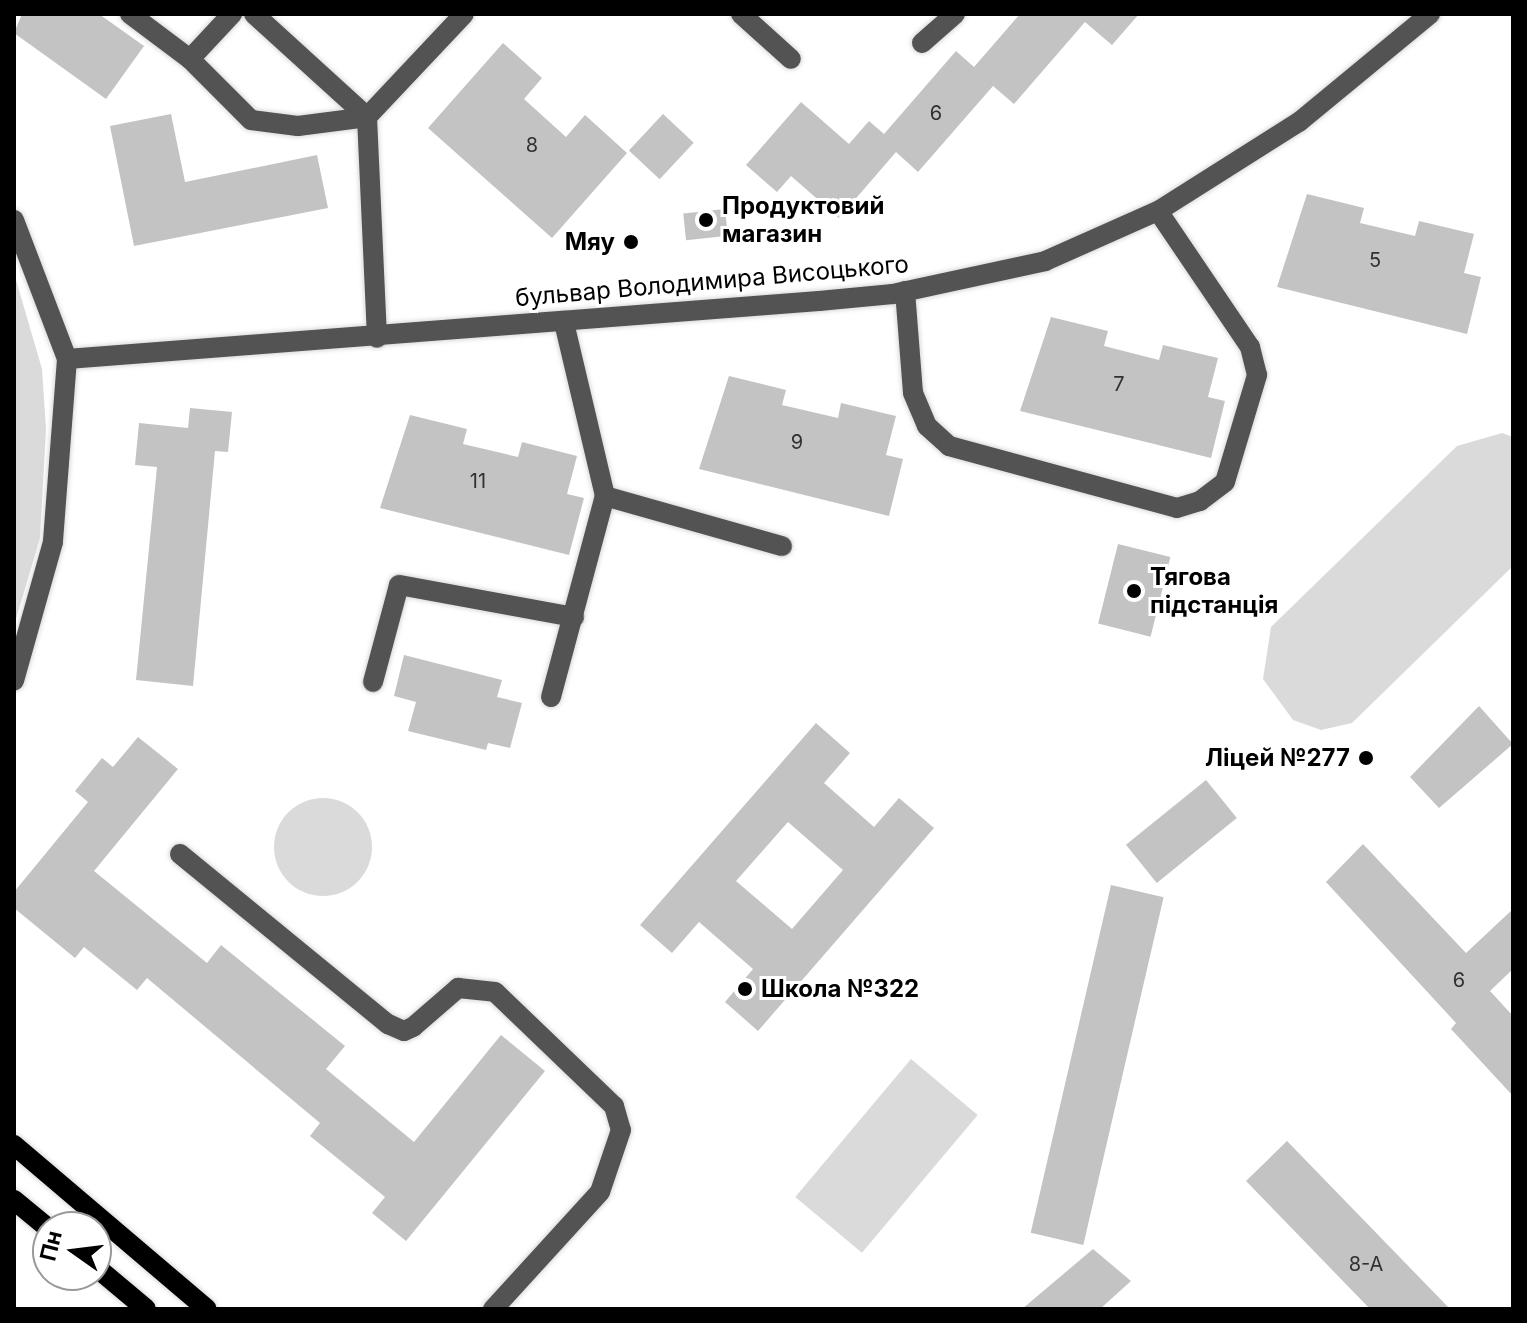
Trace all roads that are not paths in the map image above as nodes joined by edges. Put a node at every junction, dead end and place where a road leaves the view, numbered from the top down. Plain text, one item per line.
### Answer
1 (130, 14) edge
2 (232, 14) edge
3 (254, 14) edge
4 (464, 14) edge
5 (741, 14) edge
6 (955, 14) edge
7 (1430, 14) edge
8 (922, 43) dead end
9 (190, 59) junction
10 (791, 59) dead end
11 (367, 117) junction
12 (1158, 211) junction
13 (14, 220) edge
14 (905, 291) junction
15 (564, 322) junction
16 (377, 338) junction
17 (67, 359) junction
18 (605, 496) junction
19 (782, 546) dead end
20 (574, 617) junction
21 (19, 651) edge
22 (14, 681) edge
23 (373, 682) dead end
24 (551, 697) dead end
25 (180, 854) dead end
26 (14, 1145) edge
27 (14, 1200) edge
28 (32, 1215) edge
29 (112, 1280) edge
30 (146, 1309) edge
31 (207, 1309) edge
32 (493, 1309) edge

1 - 9 street
2 - 9 street
3 - 11 street
4 - 11 street
5 - 10 street
6 - 8 street
7 - 12 street, бульвар Володимира Висоцького
9 - 11 street
11 - 16 street
12 - 14 street, бульвар Володимира Висоцького
12 - 14 street
13 - 17 street
14 - 15 street, бульвар Володимира Висоцького
15 - 16 street, бульвар Володимира Висоцького
15 - 18 street
16 - 17 street, бульвар Володимира Висоцького
17 - 21 street
18 - 19 street
18 - 20 street
20 - 23 street
20 - 24 street
21 - 22 street
25 - 32 street
26 - 31 main road
27 - 28 main road
29 - 30 main road

